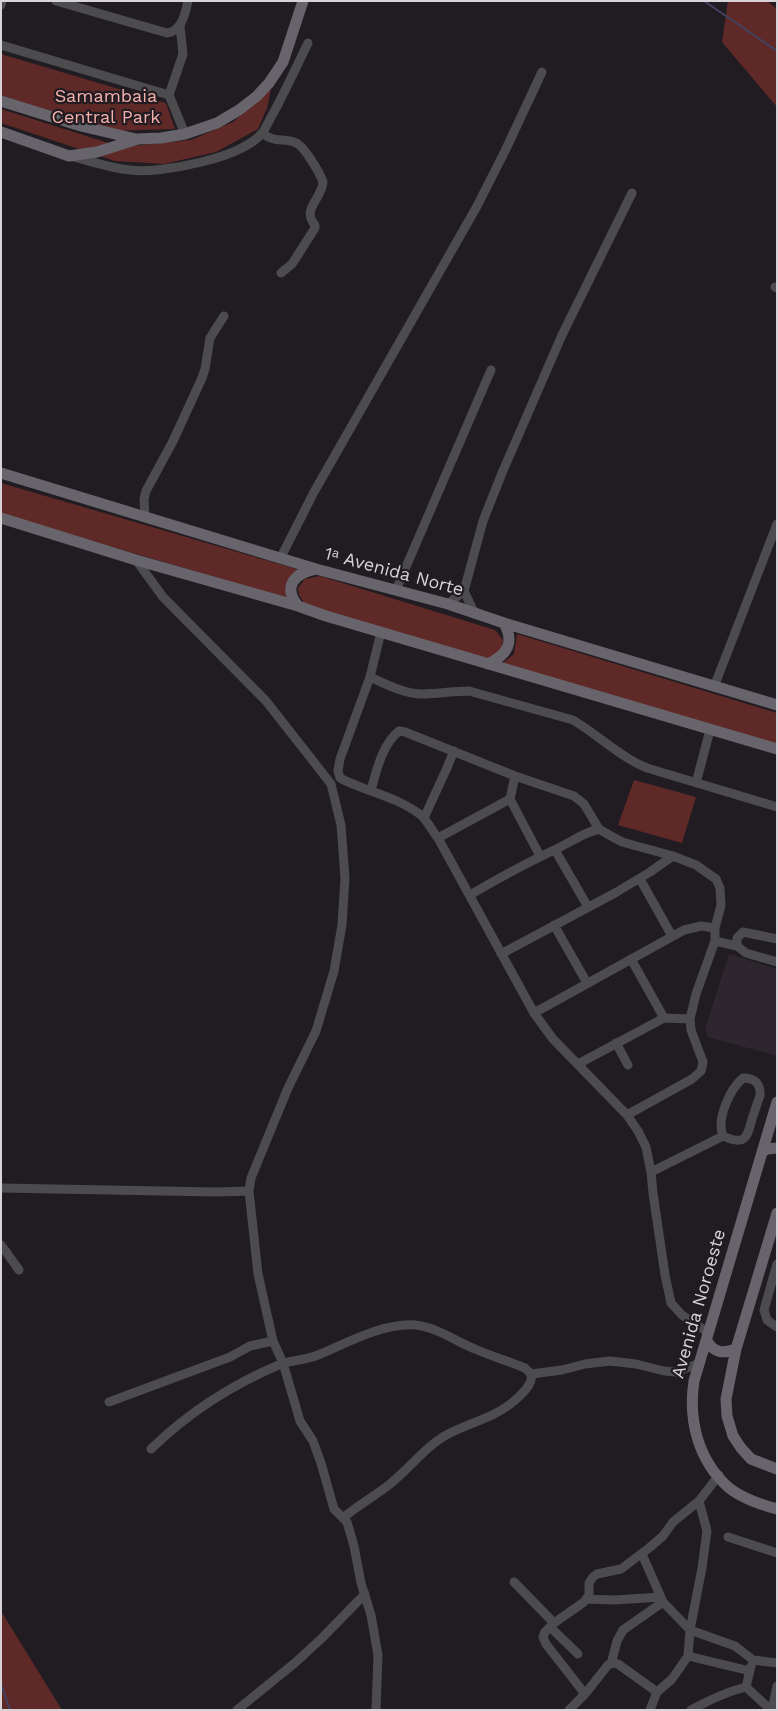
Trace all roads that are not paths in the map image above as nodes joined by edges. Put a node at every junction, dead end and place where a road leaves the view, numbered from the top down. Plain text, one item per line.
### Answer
1 (56, 1) edge
2 (188, 1) edge
3 (303, 1) edge
4 (180, 26) junction
5 (308, 43) dead end
6 (1, 45) edge
7 (542, 72) dead end
8 (169, 95) junction
9 (1, 101) edge
10 (1, 132) edge
11 (262, 133) junction
12 (185, 134) junction
13 (138, 139) junction
14 (69, 156) junction
15 (632, 193) dead end
16 (281, 273) dead end
17 (224, 316) dead end
18 (491, 370) dead end
19 (1, 473) edge
20 (146, 517) junction
21 (1, 518) edge
22 (777, 524) edge
23 (281, 557) junction
24 (136, 560) junction
25 (316, 568) junction
26 (396, 590) junction
27 (464, 591) junction
28 (448, 604) junction
29 (298, 606) junction
30 (474, 612) junction
31 (504, 623) junction
32 (381, 632) junction
33 (488, 664) junction
34 (370, 677) junction
35 (714, 687) junction
36 (777, 705) edge
37 (710, 730) junction
38 (777, 749) edge
39 (454, 750) junction
40 (515, 776) junction
41 (340, 778) junction
42 (696, 783) junction
43 (331, 784) junction
44 (371, 790) junction
45 (510, 799) junction
46 (777, 807) edge
47 (424, 818) junction
48 (599, 829) junction
49 (438, 838) junction
50 (555, 850) junction
51 (540, 856) junction
52 (673, 856) junction
53 (640, 879) junction
54 (470, 895) junction
55 (588, 907) junction
56 (554, 925) junction
57 (715, 928) junction
58 (672, 936) junction
59 (777, 939) edge
60 (715, 941) junction
61 (737, 946) junction
62 (501, 954) junction
63 (631, 959) junction
64 (777, 962) edge
65 (587, 983) junction
66 (534, 1013) junction
67 (664, 1018) junction
68 (690, 1019) junction
69 (616, 1043) junction
70 (578, 1064) junction
71 (628, 1065) dead end
72 (777, 1102) edge
73 (627, 1115) junction
74 (723, 1136) junction
75 (777, 1148) edge
76 (762, 1152) junction
77 (651, 1172) junction
78 (1, 1188) edge
79 (249, 1190) junction
80 (777, 1212) edge
81 (1, 1245) edge
82 (777, 1264) edge
83 (19, 1270) dead end
84 (777, 1327) edge
85 (708, 1337) junction
86 (273, 1341) junction
87 (736, 1349) junction
88 (283, 1363) junction
89 (700, 1363) junction
90 (531, 1374) junction
91 (109, 1402) dead end
92 (151, 1449) dead end
93 (777, 1469) edge
94 (719, 1475) junction
95 (699, 1501) junction
96 (777, 1509) edge
97 (344, 1518) junction
98 (728, 1537) dead end
99 (777, 1552) edge
100 (642, 1554) junction
101 (514, 1582) dead end
102 (365, 1594) junction
103 (586, 1599) junction
104 (662, 1600) junction
105 (552, 1625) junction
106 (690, 1630) junction
107 (578, 1654) dead end
108 (688, 1656) junction
109 (753, 1660) junction
110 (777, 1663) edge
111 (611, 1664) junction
112 (750, 1670) junction
113 (777, 1686) edge
114 (746, 1687) junction
115 (657, 1692) junction
116 (585, 1694) junction
117 (237, 1710) edge
118 (376, 1710) edge
119 (569, 1710) edge
120 (650, 1710) edge
121 (691, 1710) edge
122 (771, 1710) edge

1 - 4 street
2 - 4 street
3 - 12 main road
4 - 8 street
5 - 11 street
6 - 8 street
7 - 23 street
8 - 12 street
9 - 13 main road
10 - 14 main road
11 - 14 street
11 - 16 street
12 - 13 main road
13 - 14 main road
15 - 27 street
17 - 20 street
18 - 26 street
19 - 20 main road, 1ᵃ Avenida Norte
20 - 23 main road, 1ᵃ Avenida Norte
21 - 24 main road
22 - 35 street
23 - 25 main road, 1ᵃ Avenida Norte
24 - 29 main road
24 - 43 street
25 - 26 main road, 1ᵃ Avenida Norte
25 - 29 main road
26 - 28 main road, 1ᵃ Avenida Norte
27 - 28 street
27 - 30 street
28 - 30 main road, 1ᵃ Avenida Norte
29 - 32 main road
30 - 31 main road, 1ᵃ Avenida Norte
31 - 33 main road
31 - 35 main road, 1ᵃ Avenida Norte
32 - 33 main road
32 - 34 street
33 - 37 main road
34 - 41 street
34 - 42 street
35 - 36 main road, 1ᵃ Avenida Norte
37 - 38 main road
37 - 42 street
39 - 40 street
39 - 44 street
39 - 47 street
40 - 45 street
40 - 48 street
41 - 43 street
41 - 44 street
42 - 46 street
43 - 79 street
44 - 47 street
45 - 49 street
45 - 51 street
47 - 49 street
48 - 50 street
48 - 52 street
49 - 54 street
50 - 51 street
50 - 55 street
51 - 54 street
52 - 53 street
52 - 57 street
53 - 55 street
53 - 58 street
54 - 62 street
55 - 56 street
56 - 62 street
56 - 65 street
57 - 58 street
57 - 60 street
58 - 63 street
59 - 61 street
60 - 61 street
60 - 68 street
61 - 64 street
62 - 66 street
63 - 65 street
63 - 67 street
65 - 66 street
66 - 70 street
67 - 68 street
67 - 69 street
68 - 73 street
69 - 70 street
69 - 71 street
70 - 73 street
72 - 76 main road, Avenida Noroeste
73 - 77 street
74 - 74 street
74 - 77 street
75 - 76 main road
76 - 85 main road, Avenida Noroeste
77 - 85 street
78 - 79 street
79 - 86 street
80 - 87 main road
81 - 83 street
82 - 84 street
85 - 87 main road
85 - 89 main road, Avenida Noroeste
86 - 88 street
86 - 91 street
87 - 93 main road
88 - 90 street
88 - 92 street
88 - 97 street
89 - 90 street
89 - 94 main road, Avenida Noroeste
90 - 97 street
94 - 95 street
94 - 96 main road, Avenida Noroeste
95 - 100 street
95 - 106 street
97 - 102 street
98 - 99 street
100 - 103 street
100 - 104 street
101 - 105 street
102 - 117 street
102 - 118 street
103 - 104 street
103 - 105 street
104 - 106 street
104 - 111 street
105 - 107 street
105 - 116 street
106 - 108 street
106 - 109 street
108 - 112 street
108 - 115 street
109 - 110 street
109 - 112 street
111 - 115 street
111 - 116 street
112 - 114 street
113 - 122 street
114 - 121 street
114 - 122 street
115 - 120 street
116 - 119 street

